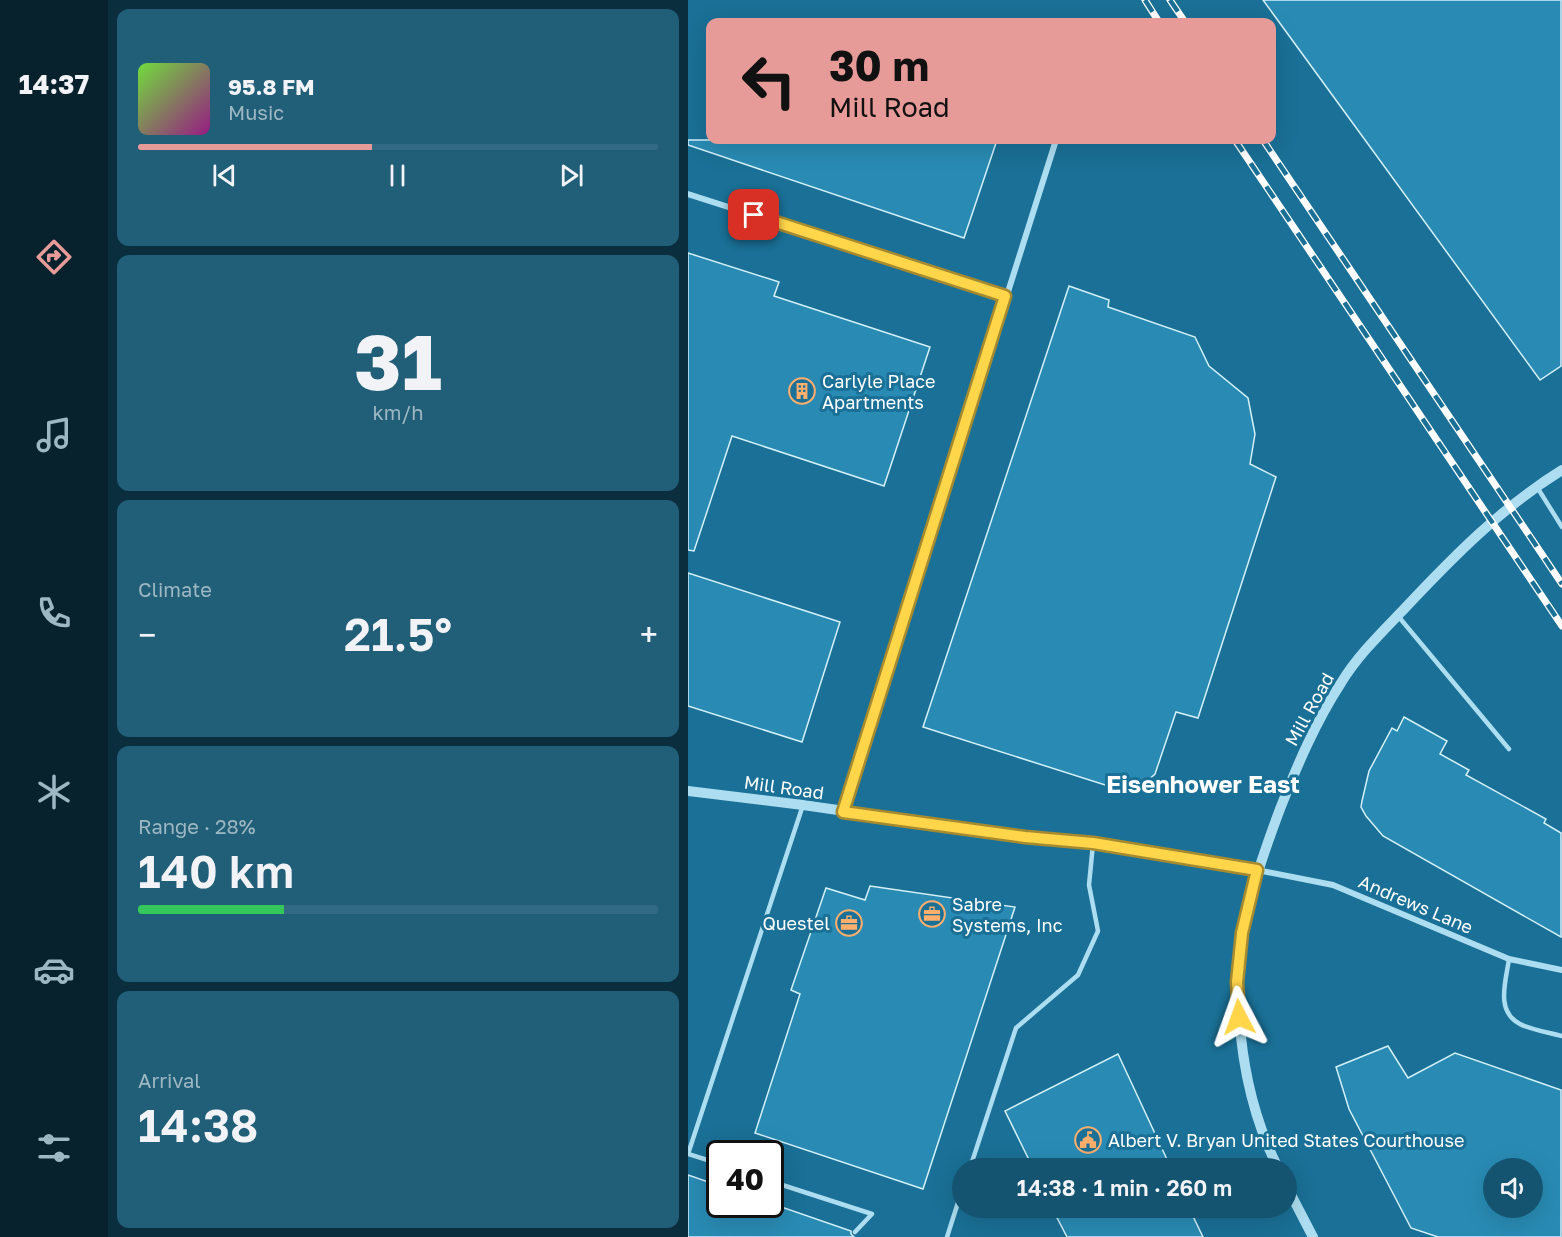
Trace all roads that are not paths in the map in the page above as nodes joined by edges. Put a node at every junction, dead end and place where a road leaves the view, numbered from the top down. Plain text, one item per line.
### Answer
1 (1055, 144) edge
2 (688, 194) edge
3 (1005, 296) junction
4 (1561, 471) edge
5 (1537, 487) junction
6 (1561, 527) edge
7 (1398, 616) junction
8 (1508, 749) dead end
9 (688, 791) edge
10 (803, 805) junction
11 (843, 812) junction
12 (1093, 843) junction
13 (1257, 870) junction
14 (1510, 959) junction
15 (1561, 970) edge
16 (1561, 1036) edge
17 (973, 1158) edge
18 (1274, 1158) edge
19 (706, 1160) edge
20 (784, 1186) edge
21 (1297, 1206) edge
22 (953, 1218) edge
23 (855, 1232) dead end
24 (947, 1237) edge
25 (1313, 1237) edge

1 - 3 street
2 - 3 street
3 - 11 street
4 - 5 street, Mill Road
5 - 6 lane
5 - 7 street, Mill Road
7 - 8 lane
7 - 13 street, Mill Road
9 - 10 street, Mill Road
10 - 11 street, Mill Road
10 - 19 lane
11 - 12 street, Mill Road
12 - 13 street, Mill Road
12 - 17 lane
13 - 14 street, Andrews Lane
13 - 18 street
14 - 15 street, Andrews Lane
14 - 16 lane
20 - 23 lane
21 - 25 street
22 - 24 lane

